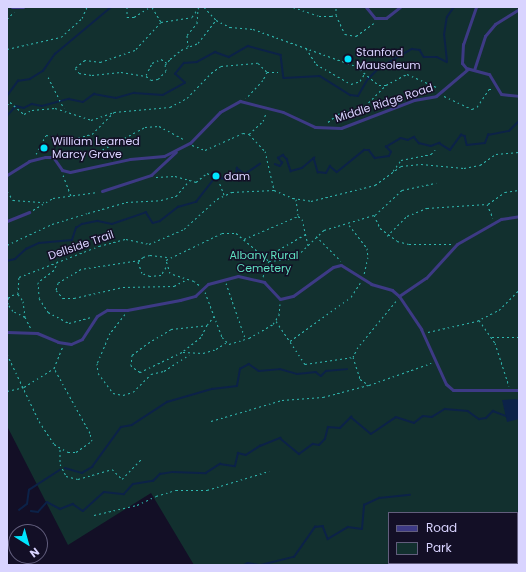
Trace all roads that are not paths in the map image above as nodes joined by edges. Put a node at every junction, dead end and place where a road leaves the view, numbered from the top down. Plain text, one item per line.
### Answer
1 (12, 7) edge
2 (23, 7) edge
3 (366, 7) edge
4 (400, 7) edge
5 (476, 7) edge
6 (519, 9) edge
7 (468, 69) junction
8 (474, 70) junction
9 (519, 96) edge
10 (177, 150) junction
11 (7, 175) edge
12 (102, 191) road end
13 (29, 212) road end
14 (519, 216) edge
15 (7, 221) edge
16 (399, 296) junction
17 (7, 332) edge
18 (519, 390) edge

1 - 2 lane
3 - 4 lane
5 - 7 lane
6 - 8 lane
7 - 8 lane
7 - 10 lane, Middle Ridge Road
8 - 9 lane
10 - 11 lane
10 - 12 lane
13 - 15 lane
14 - 16 lane
16 - 17 lane
16 - 18 lane

